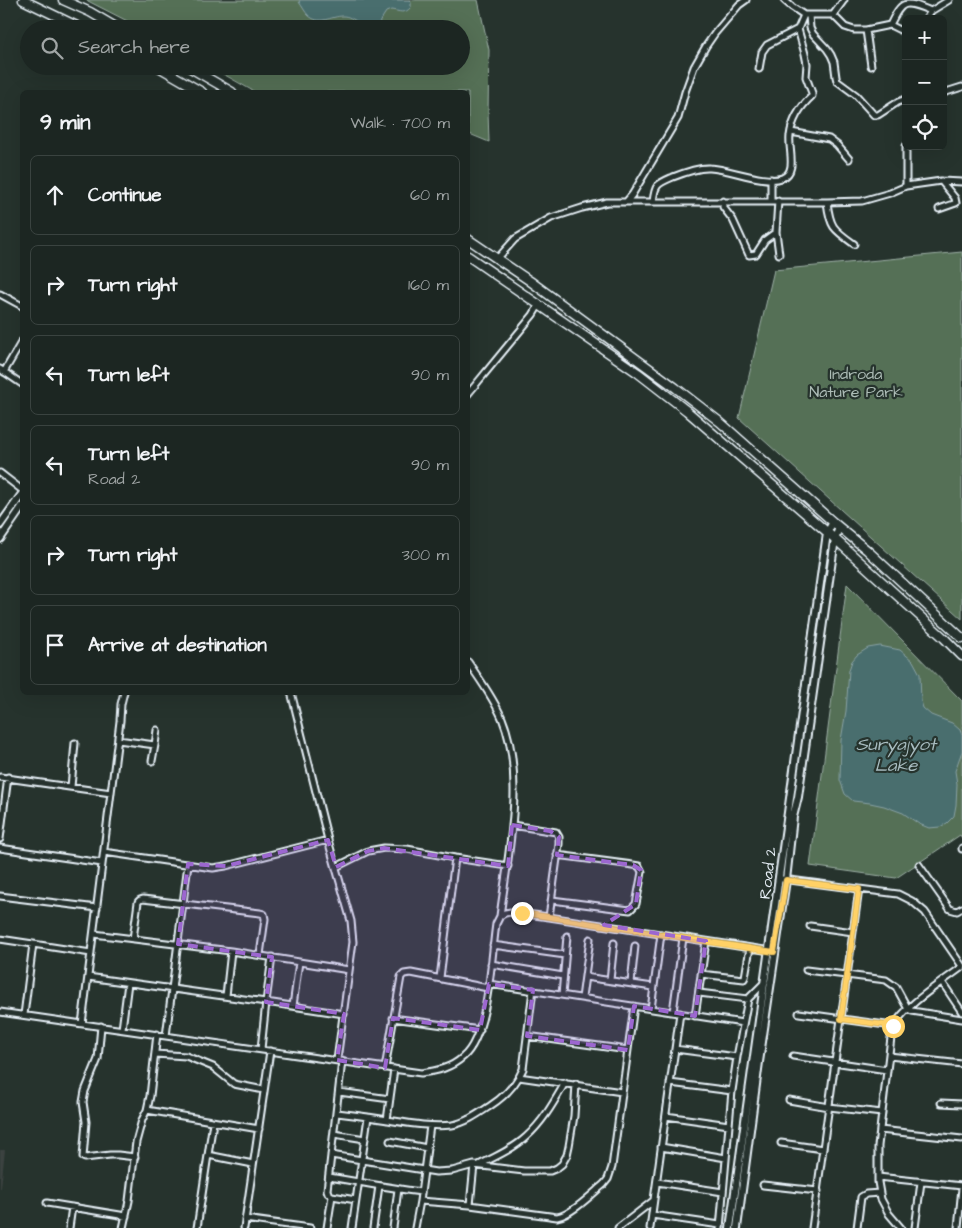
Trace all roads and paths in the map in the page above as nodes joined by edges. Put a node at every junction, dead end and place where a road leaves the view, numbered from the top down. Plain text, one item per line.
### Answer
1 (23, 0) edge
2 (63, 0) edge
3 (746, 0) edge
4 (784, 0) edge
5 (844, 0) edge
6 (949, 0) edge
7 (931, 11) junction
8 (807, 15) junction
9 (832, 15) junction
10 (928, 15) edge
11 (64, 20) edge
12 (104, 20) edge
13 (890, 25) junction
14 (798, 29) junction
15 (866, 30) junction
16 (902, 31) edge
17 (871, 66) dead end
18 (759, 69) dead end
19 (173, 75) edge
20 (203, 75) edge
21 (962, 86) edge
22 (199, 90) edge
23 (229, 90) edge
24 (947, 92) edge
25 (902, 100) edge
26 (791, 132) junction
27 (906, 150) edge
28 (849, 159) dead end
29 (771, 180) junction
30 (941, 181) junction
31 (962, 182) edge
32 (906, 186) junction
33 (723, 201) junction
34 (771, 201) junction
35 (778, 201) junction
36 (626, 202) junction
37 (653, 202) junction
38 (827, 202) junction
39 (939, 209) dead end
40 (776, 232) junction
41 (470, 240) edge
42 (854, 244) dead end
43 (489, 253) junction
44 (779, 254) dead end
45 (470, 258) edge
46 (497, 259) junction
47 (480, 265) junction
48 (0, 294) edge
49 (20, 305) edge
50 (539, 305) junction
51 (20, 344) edge
52 (2, 371) edge
53 (20, 383) edge
54 (470, 392) edge
55 (0, 473) edge
56 (20, 490) edge
57 (20, 495) edge
58 (20, 510) edge
59 (832, 522) junction
60 (0, 525) edge
61 (839, 527) junction
62 (827, 532) junction
63 (0, 538) edge
64 (835, 539) junction
65 (962, 638) edge
66 (962, 656) edge
67 (470, 665) edge
68 (123, 695) edge
69 (292, 695) edge
70 (157, 730) dead end
71 (118, 740) junction
72 (75, 743) dead end
73 (155, 745) junction
74 (152, 761) dead end
75 (0, 776) edge
76 (8, 777) junction
77 (71, 787) junction
78 (111, 793) junction
79 (512, 825) junction
80 (0, 839) edge
81 (328, 840) junction
82 (0, 848) edge
83 (104, 852) junction
84 (558, 855) junction
85 (455, 858) junction
86 (102, 863) junction
87 (188, 864) junction
88 (919, 864) dead end
89 (508, 866) junction
90 (336, 867) junction
91 (783, 879) junction
92 (859, 889) junction
93 (0, 896) edge
94 (552, 900) junction
95 (183, 904) junction
96 (97, 908) junction
97 (962, 908) edge
98 (500, 916) junction
99 (549, 917) junction
100 (810, 926) dead end
101 (854, 932) junction
102 (94, 934) junction
103 (661, 934) junction
104 (567, 936) dead end
105 (683, 938) junction
106 (0, 939) edge
107 (133, 939) junction
108 (590, 939) dead end
109 (706, 941) junction
110 (614, 943) dead end
111 (33, 944) junction
112 (178, 944) junction
113 (494, 944) junction
114 (635, 946) dead end
115 (750, 948) junction
116 (231, 951) junction
117 (772, 951) junction
118 (91, 953) junction
119 (260, 955) junction
120 (565, 955) junction
121 (272, 957) junction
122 (299, 962) junction
123 (491, 964) junction
124 (962, 967) edge
125 (350, 970) junction
126 (806, 970) dead end
127 (701, 974) junction
128 (563, 976) junction
129 (585, 976) junction
130 (848, 976) junction
131 (88, 977) junction
132 (440, 978) junction
133 (610, 980) junction
134 (764, 982) junction
135 (942, 982) junction
136 (128, 983) junction
137 (631, 983) junction
138 (489, 986) junction
139 (654, 987) junction
140 (172, 989) junction
141 (533, 990) junction
142 (699, 993) junction
143 (562, 995) junction
144 (226, 996) junction
145 (582, 998) junction
146 (748, 999) junction
147 (266, 1002) junction
148 (293, 1006) junction
149 (634, 1006) junction
150 (908, 1008) junction
151 (650, 1009) junction
152 (0, 1012) edge
153 (673, 1012) junction
154 (962, 1012) edge
155 (680, 1013) junction
156 (799, 1013) dead end
157 (344, 1014) junction
158 (24, 1015) junction
159 (696, 1016) junction
160 (393, 1018) junction
161 (841, 1019) junction
162 (962, 1019) edge
163 (744, 1023) junction
164 (82, 1024) junction
165 (101, 1026) junction
166 (893, 1026) junction
167 (122, 1029) junction
168 (480, 1030) junction
169 (157, 1034) junction
170 (166, 1036) junction
171 (527, 1036) junction
172 (261, 1049) junction
173 (675, 1049) junction
174 (628, 1050) junction
175 (270, 1051) junction
176 (155, 1054) junction
177 (793, 1056) dead end
178 (889, 1056) junction
179 (737, 1057) junction
180 (340, 1061) junction
181 (835, 1063) junction
182 (962, 1064) edge
183 (385, 1068) junction
184 (394, 1069) junction
185 (887, 1070) junction
186 (519, 1077) junction
187 (565, 1083) junction
188 (670, 1083) junction
189 (576, 1084) junction
190 (264, 1090) junction
191 (732, 1091) junction
192 (339, 1092) junction
193 (622, 1092) junction
194 (390, 1099) junction
195 (789, 1100) dead end
196 (941, 1103) dead end
197 (962, 1104) edge
198 (829, 1107) junction
199 (147, 1110) junction
200 (336, 1113) junction
201 (882, 1113) junction
202 (666, 1116) junction
203 (368, 1117) junction
204 (387, 1120) junction
205 (213, 1122) junction
206 (729, 1124) junction
207 (430, 1126) junction
208 (259, 1129) junction
209 (880, 1130) junction
210 (334, 1134) junction
211 (365, 1139) junction
212 (962, 1139) edge
213 (390, 1141) dead end
214 (781, 1143) dead end
215 (661, 1147) junction
216 (427, 1148) junction
217 (824, 1149) junction
218 (208, 1155) junction
219 (331, 1155) junction
220 (134, 1157) junction
221 (726, 1158) junction
222 (362, 1161) junction
223 (253, 1164) junction
224 (476, 1165) junction
225 (424, 1170) junction
226 (329, 1177) junction
227 (878, 1177) junction
228 (359, 1182) junction
229 (657, 1182) junction
230 (921, 1182) junction
231 (763, 1185) dead end
232 (379, 1186) junction
233 (962, 1187) edge
234 (398, 1189) junction
235 (421, 1192) junction
236 (723, 1192) junction
237 (818, 1192) junction
238 (880, 1193) junction
239 (332, 1196) junction
240 (356, 1200) junction
241 (654, 1200) junction
242 (420, 1201) junction
243 (47, 1203) dead end
244 (470, 1205) junction
245 (72, 1207) junction
246 (652, 1215) junction
247 (126, 1216) junction
248 (245, 1218) junction
249 (279, 1226) edge
250 (720, 1227) edge
251 (69, 1228) edge
252 (123, 1228) edge
253 (197, 1228) edge
254 (244, 1228) edge
255 (310, 1228) edge
256 (327, 1228) edge
257 (352, 1228) edge
258 (373, 1228) edge
259 (392, 1228) edge
260 (415, 1228) edge
261 (618, 1228) edge
262 (650, 1228) edge
263 (730, 1228) edge
264 (737, 1228) edge
265 (812, 1228) edge
266 (858, 1228) edge
267 (901, 1228) edge
268 (915, 1228) edge
269 (958, 1228) edge

1 - 11 highway
2 - 12 highway
3 - 36 street
4 - 8 street
5 - 9 street
6 - 7 street
7 - 10 street
7 - 13 street
8 - 9 street
8 - 14 street
8 - 25 street
9 - 15 street
13 - 15 street
13 - 16 street
14 - 18 street
14 - 26 street
15 - 17 street
19 - 22 highway
20 - 23 highway
21 - 24 street
26 - 28 street
26 - 29 street
27 - 32 street
29 - 34 street
29 - 37 street
30 - 31 street
30 - 32 street
30 - 39 street
32 - 38 street
33 - 34 street
33 - 37 street
33 - 40 street
34 - 35 street
35 - 38 street
35 - 40 street
36 - 37 street
36 - 46 street
38 - 42 street
40 - 44 street
41 - 43 highway
43 - 46 highway
43 - 47 highway
45 - 47 highway
46 - 59 highway
47 - 50 highway
48 - 49 street
50 - 54 street
50 - 62 highway
51 - 52 street
52 - 53 street
55 - 56 street
57 - 60 street
58 - 63 street
59 - 61 highway
59 - 62 street, Road 2
61 - 64 street, Road 2
61 - 65 highway
62 - 64 highway
62 - 91 street, Road 2
64 - 66 highway
64 - 91 street, Road 2
67 - 79 street
68 - 71 street
69 - 81 street
70 - 73 street
71 - 73 street
71 - 78 street
72 - 77 street
73 - 74 street
75 - 76 street
76 - 77 street
76 - 80 street
77 - 78 street
78 - 83 street
79 - 84 street
79 - 89 street
81 - 87 street
81 - 90 street
82 - 86 street
83 - 86 street
83 - 87 street
84 - 94 street
84 - 94 street
85 - 89 street
85 - 90 street
85 - 132 street
86 - 96 street
87 - 95 street
88 - 97 street
89 - 98 street
90 - 125 street
91 - 92 street
91 - 117 street, Road 2
92 - 101 street
92 - 124 street
93 - 96 street
94 - 99 street
95 - 107 street
95 - 112 street
95 - 119 street
96 - 102 street
98 - 99 street
98 - 113 street
99 - 103 street
100 - 101 street
101 - 130 street
102 - 107 street
102 - 118 street
103 - 105 street
103 - 139 street
104 - 120 street
105 - 109 street
105 - 153 street
106 - 111 street
107 - 112 street
108 - 129 street
109 - 115 street
109 - 127 street
110 - 133 street
111 - 118 street
111 - 158 street
112 - 116 street
112 - 140 street
113 - 120 street
113 - 123 street
114 - 137 street
115 - 117 street
115 - 127 street
116 - 119 street
116 - 144 street
117 - 134 street, Road 2
117 - 264 street, Road 2
118 - 131 street
119 - 121 street
120 - 128 street
121 - 122 street
121 - 147 street
122 - 125 street
122 - 148 street
123 - 128 street
123 - 138 street
124 - 135 street
125 - 157 street
126 - 130 street
127 - 142 street
128 - 143 street
129 - 133 street
129 - 145 street
130 - 150 street
130 - 161 street
131 - 136 street
131 - 164 street
132 - 138 street
132 - 160 street
133 - 137 street
134 - 146 street
134 - 263 street, Road 2
135 - 150 street
135 - 154 street
136 - 140 street
136 - 167 street
137 - 139 street
138 - 141 street
138 - 168 street
139 - 151 street
140 - 144 street
140 - 170 street
141 - 143 street
141 - 171 street
142 - 146 street
142 - 159 street
143 - 145 street
144 - 147 street
145 - 149 street
146 - 163 street
147 - 148 street
147 - 172 street
148 - 157 street
149 - 151 street
149 - 174 street
150 - 162 street
150 - 166 street
151 - 153 street
152 - 158 street
153 - 155 street
155 - 159 street
155 - 173 street
156 - 161 street
157 - 180 street
158 - 164 street
159 - 163 street
160 - 168 street
160 - 183 street
161 - 166 street
161 - 181 street
163 - 179 street
164 - 165 street
165 - 167 street
165 - 220 street
166 - 178 street
167 - 169 street
168 - 184 street
169 - 170 street
169 - 176 street
170 - 172 street
171 - 174 street
171 - 186 street
172 - 175 street
173 - 179 street
173 - 188 street
174 - 193 street
175 - 180 street
175 - 190 street
176 - 190 street
176 - 199 street
177 - 181 street
178 - 182 street
178 - 185 street
179 - 191 street
180 - 183 street
180 - 192 street
181 - 185 street
181 - 198 street
183 - 184 street
184 - 194 street
185 - 201 street
186 - 187 street
186 - 207 street
187 - 189 street
187 - 224 street
188 - 191 street
188 - 202 street
189 - 193 street
189 - 224 street
190 - 208 street
191 - 206 street
192 - 194 street
192 - 200 street
193 - 244 street
194 - 204 street
195 - 198 street
196 - 197 street
198 - 201 street
198 - 217 street
199 - 205 street
199 - 220 street
200 - 203 street
200 - 210 street
201 - 209 street
202 - 206 street
202 - 215 street
203 - 204 street
203 - 211 street
204 - 207 street
205 - 208 street
205 - 218 street
206 - 221 street
207 - 216 street
208 - 223 street
209 - 212 street
209 - 227 street
210 - 211 street
210 - 219 street
211 - 222 street
213 - 216 street
214 - 217 street
215 - 221 street
215 - 229 street
216 - 225 street
217 - 237 street
218 - 223 street
218 - 253 street
219 - 222 street
219 - 226 street
220 - 247 street
221 - 236 street
222 - 225 street
222 - 228 street
223 - 248 street
224 - 225 street
224 - 244 street
225 - 235 street
226 - 228 street
226 - 239 street
227 - 230 street
227 - 238 street
228 - 232 street
228 - 240 street
229 - 236 street
229 - 241 street
230 - 233 street
230 - 268 street
231 - 237 street
232 - 234 street
232 - 258 street
233 - 269 street
234 - 235 street
234 - 259 street
235 - 242 street
236 - 250 street
237 - 265 street
238 - 266 street
238 - 267 street
239 - 240 street
239 - 256 street
240 - 257 street
241 - 246 street
241 - 261 street
242 - 244 street
242 - 260 street
243 - 245 street
245 - 247 street
245 - 251 street
246 - 250 street
246 - 262 street
247 - 252 street
248 - 249 street
248 - 254 street
249 - 255 street

